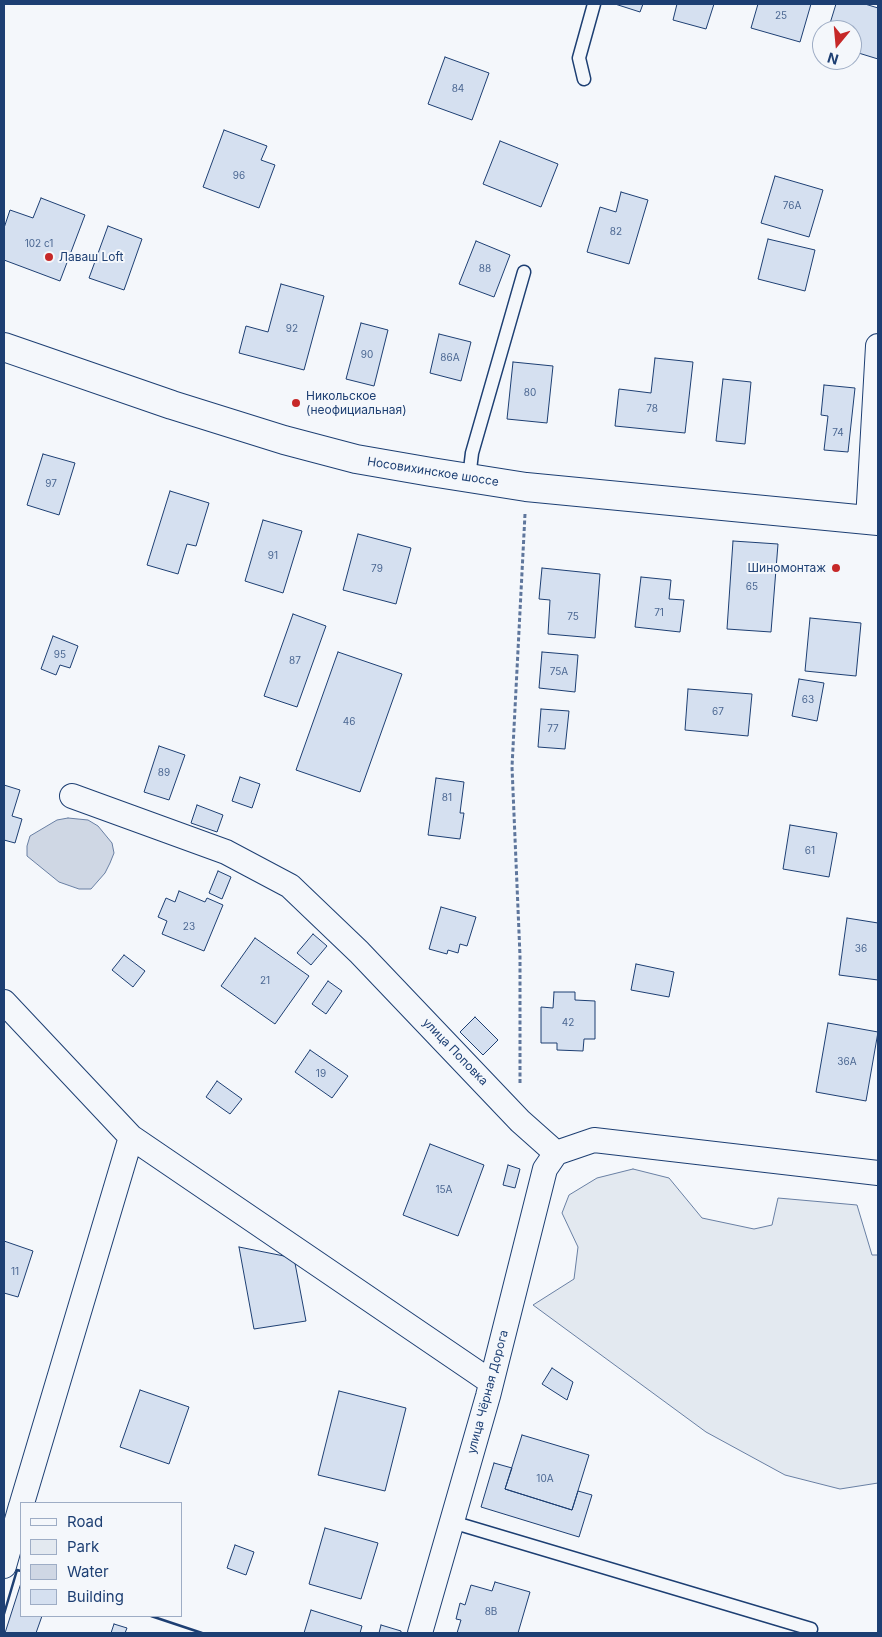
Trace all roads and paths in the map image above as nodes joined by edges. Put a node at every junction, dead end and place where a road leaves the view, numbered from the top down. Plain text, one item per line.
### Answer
1 (594, 4) edge
2 (584, 79) dead end
3 (524, 272) dead end
4 (878, 346) edge
5 (4, 347) edge
6 (469, 478) junction
7 (526, 487) junction
8 (873, 520) edge
9 (72, 796) dead end
10 (4, 1002) edge
11 (520, 1121) junction
12 (131, 1137) junction
13 (556, 1153) junction
14 (878, 1173) edge
15 (492, 1382) junction
16 (23, 1502) edge
17 (20, 1512) edge
18 (452, 1522) junction
19 (4, 1566) edge
20 (811, 1629) dead end
21 (420, 1633) edge

1 - 2 lane
3 - 6 lane
4 - 8 street
5 - 6 main road, Носовихинское шоссе
6 - 7 main road, Носовихинское шоссе
7 - 8 main road, Носовихинское шоссе
7 - 11 path
9 - 11 street, улица Поповка
10 - 12 street
11 - 13 street, улица Поповка
12 - 15 street
12 - 16 street
13 - 14 street
13 - 15 street, улица Чёрная Дорога
15 - 18 street, улица Чёрная Дорога
17 - 19 street
18 - 20 lane
18 - 21 street, улица Чёрная Дорога

